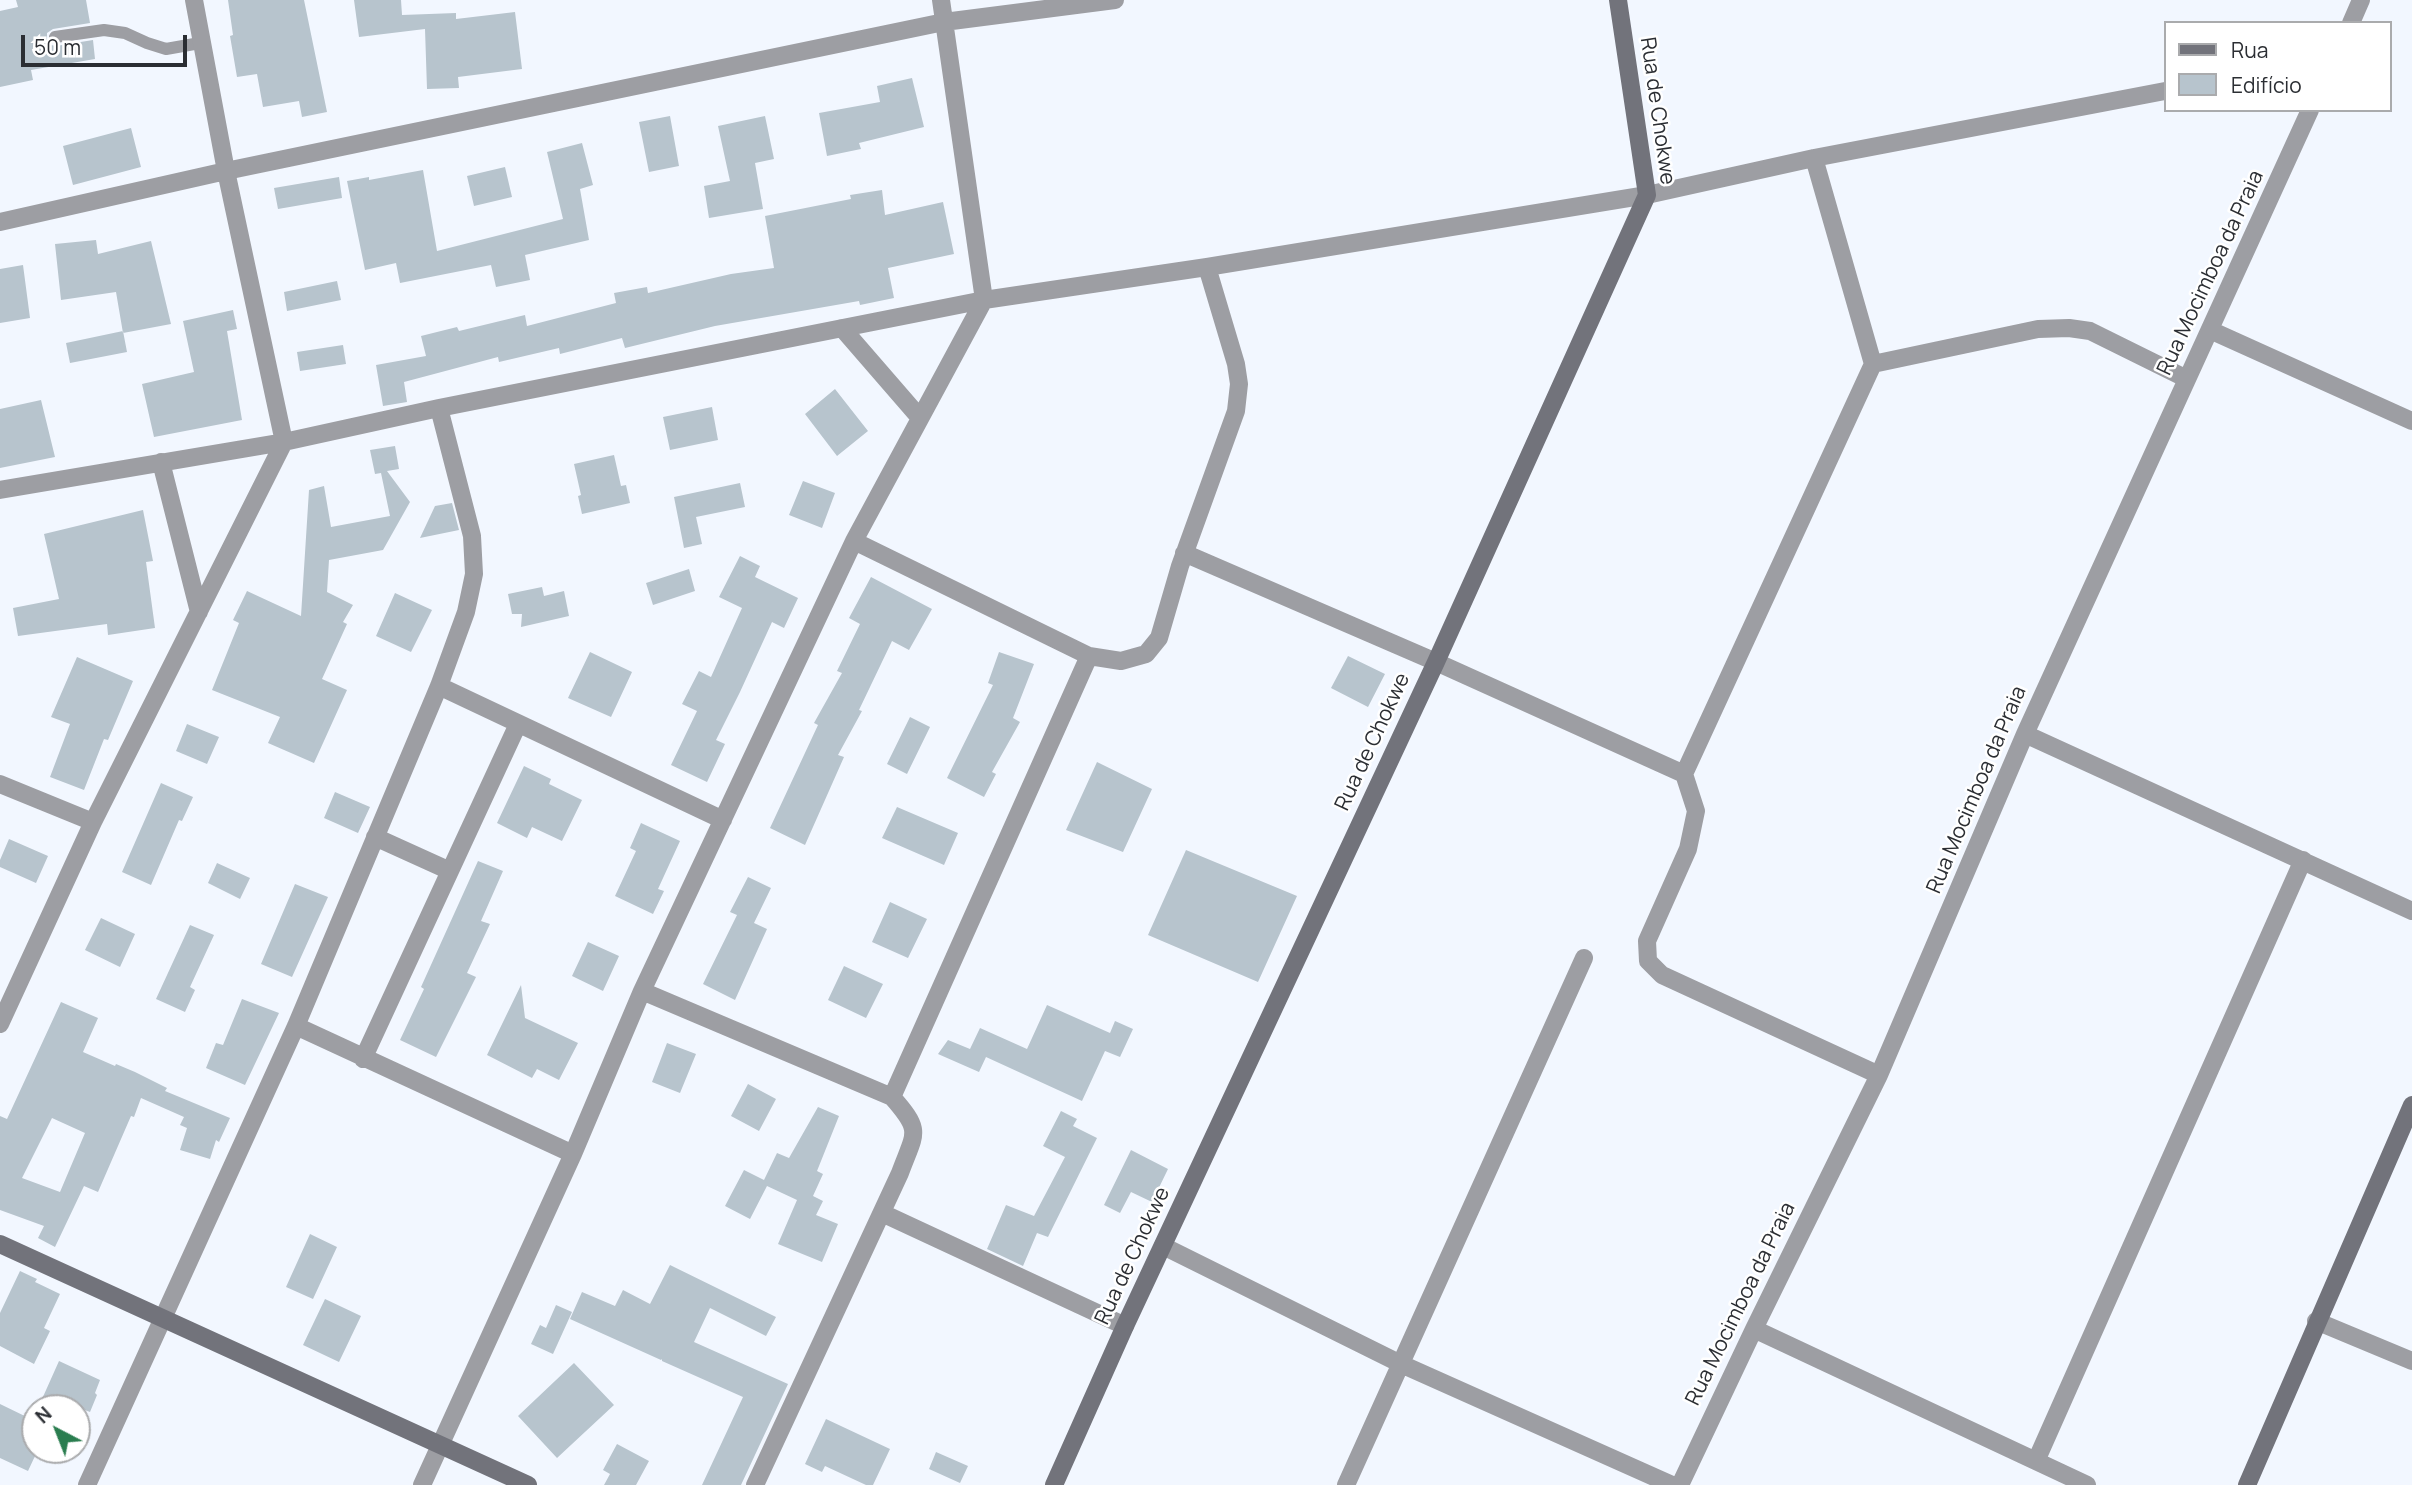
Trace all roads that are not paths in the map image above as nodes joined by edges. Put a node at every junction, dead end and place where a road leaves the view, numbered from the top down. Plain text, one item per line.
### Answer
1 (194, 0) edge
2 (942, 0) edge
3 (1115, 0) edge
4 (1618, 0) edge
5 (2361, 0) edge
6 (2352, 21) edge
7 (944, 22) junction
8 (55, 37) dead end
9 (200, 43) junction
10 (2164, 91) edge
11 (2310, 112) edge
12 (1814, 158) junction
13 (226, 171) junction
14 (1647, 195) junction
15 (0, 222) edge
16 (1207, 267) junction
17 (984, 300) junction
18 (842, 328) junction
19 (2210, 330) junction
20 (1873, 364) junction
21 (2186, 379) junction
22 (439, 408) junction
23 (920, 418) junction
24 (2412, 421) edge
25 (284, 442) junction
26 (161, 462) junction
27 (0, 489) edge
28 (854, 541) junction
29 (1184, 554) junction
30 (199, 612) junction
31 (1089, 656) junction
32 (1436, 662) junction
33 (439, 686) junction
34 (518, 724) junction
35 (2025, 734) junction
36 (1684, 774) junction
37 (0, 783) edge
38 (723, 820) junction
39 (93, 822) junction
40 (375, 837) junction
41 (2303, 860) junction
42 (450, 871) junction
43 (2412, 911) edge
44 (1584, 958) dead end
45 (642, 991) junction
46 (0, 1024) edge
47 (296, 1026) junction
48 (363, 1059) junction
49 (1879, 1075) junction
50 (892, 1097) junction
51 (2410, 1114) edge
52 (573, 1154) junction
53 (882, 1213) junction
54 (0, 1244) edge
55 (1163, 1246) junction
56 (164, 1319) junction
57 (2316, 1321) junction
58 (1125, 1326) junction
59 (1754, 1329) junction
60 (2412, 1361) edge
61 (1401, 1364) junction
62 (441, 1445) junction
63 (2036, 1461) junction
64 (87, 1485) edge
65 (422, 1485) edge
66 (528, 1485) edge
67 (755, 1485) edge
68 (1054, 1485) edge
69 (1346, 1485) edge
70 (1672, 1485) edge
71 (1680, 1485) edge
72 (2087, 1485) edge
73 (2247, 1485) edge

1 - 9 street
2 - 7 street
3 - 7 street
4 - 14 street, Rua de Chokwe
5 - 6 street
7 - 13 street
7 - 17 street
8 - 9 lane
9 - 13 street
10 - 12 street
11 - 19 street, Rua Mocimboa da Praia
12 - 14 street
12 - 20 street
13 - 15 street
13 - 25 street
14 - 16 street
14 - 32 street, Rua de Chokwe
16 - 17 street
16 - 29 street
17 - 18 street
17 - 23 street
18 - 22 street
18 - 23 street
19 - 21 street, Rua Mocimboa da Praia
19 - 24 street
20 - 21 street
20 - 36 street
21 - 35 street, Rua Mocimboa da Praia
22 - 25 street
22 - 33 street
23 - 28 street
25 - 26 street
25 - 30 street
26 - 27 street
26 - 30 street
28 - 31 street
28 - 38 street
29 - 31 street
29 - 32 street
30 - 39 street
31 - 50 street
32 - 36 street
32 - 55 street, Rua de Chokwe
33 - 34 street
33 - 40 street
34 - 38 street
34 - 42 street
35 - 41 street
35 - 49 street, Rua Mocimboa da Praia
36 - 49 street
37 - 39 street
38 - 45 street
39 - 46 street
40 - 42 street
40 - 47 street
41 - 43 street
41 - 63 street
42 - 48 street
44 - 61 street
45 - 50 street
45 - 52 street
47 - 48 street
47 - 56 street
48 - 52 street
49 - 59 street, Rua Mocimboa da Praia
50 - 53 street
51 - 57 street
52 - 62 street
53 - 58 street
53 - 67 street
54 - 56 street
55 - 58 street, Rua de Chokwe
55 - 61 street
56 - 62 street
56 - 64 street
57 - 60 street
57 - 73 street
58 - 68 street, Rua de Chokwe
59 - 63 street
59 - 71 street, Rua Mocimboa da Praia
61 - 69 street
61 - 70 street
62 - 65 street
62 - 66 street
63 - 72 street

